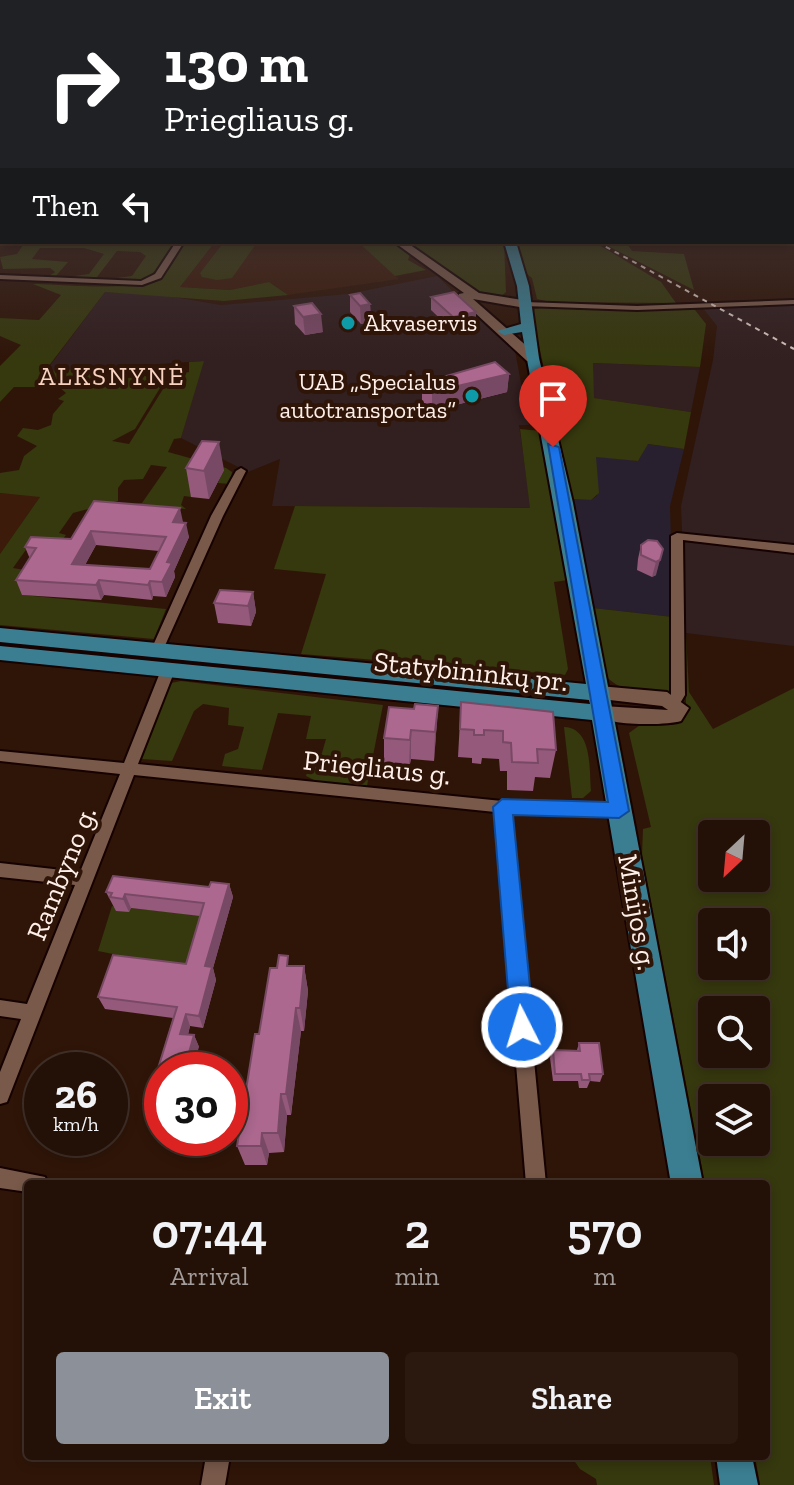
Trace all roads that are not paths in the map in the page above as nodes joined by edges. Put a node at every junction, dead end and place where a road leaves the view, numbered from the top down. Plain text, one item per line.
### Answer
1 (179, 244) edge
2 (402, 244) edge
3 (510, 244) edge
4 (0, 277) edge
5 (451, 280) junction
6 (466, 299) junction
7 (794, 302) edge
8 (518, 303) junction
9 (521, 328) junction
10 (504, 331) junction
11 (532, 358) junction
12 (241, 471) dead end
13 (794, 549) edge
14 (0, 635) edge
15 (157, 650) junction
16 (0, 653) edge
17 (240, 667) junction
18 (168, 670) junction
19 (674, 702) joint
20 (601, 703) junction
21 (0, 756) edge
22 (130, 768) junction
23 (502, 807) junction
24 (619, 811) junction
25 (0, 870) edge
26 (86, 879) junction
27 (0, 1008) edge
28 (34, 1013) junction
29 (0, 1095) edge
30 (0, 1178) edge
31 (536, 1180) edge
32 (686, 1180) edge
33 (24, 1182) edge
34 (217, 1460) edge
35 (735, 1460) edge
36 (213, 1485) edge
37 (739, 1485) edge

1 - 4 street
2 - 5 street
3 - 8 main road, Minijos g.
5 - 6 street
5 - 8 street
6 - 8 street
6 - 10 street
7 - 8 street
8 - 9 main road, Minijos g.
8 - 11 main road, Minijos g.
9 - 10 main road
9 - 11 main road, Minijos g.
10 - 11 street
11 - 20 main road, Minijos g.
12 - 15 street
13 - 19 street
14 - 15 main road, Statybininkų pr.
15 - 17 main road, Statybininkų pr.
16 - 18 main road, Statybininkų pr.
17 - 18 main road, Statybininkų pr.
17 - 20 main road, Statybininkų pr.
18 - 22 street, Rambyno g.
19 - 20 street, Statybininkų pr.
20 - 24 main road, Minijos g.
21 - 22 street, Priegliaus g.
22 - 23 street, Priegliaus g.
22 - 26 street, Rambyno g.
23 - 24 street, Priegliaus g.
23 - 31 street
24 - 32 main road, Minijos g.
25 - 26 street
26 - 28 street, Rambyno g.
27 - 28 street
28 - 29 street, Rambyno g.
30 - 33 street
34 - 36 street
35 - 37 main road

